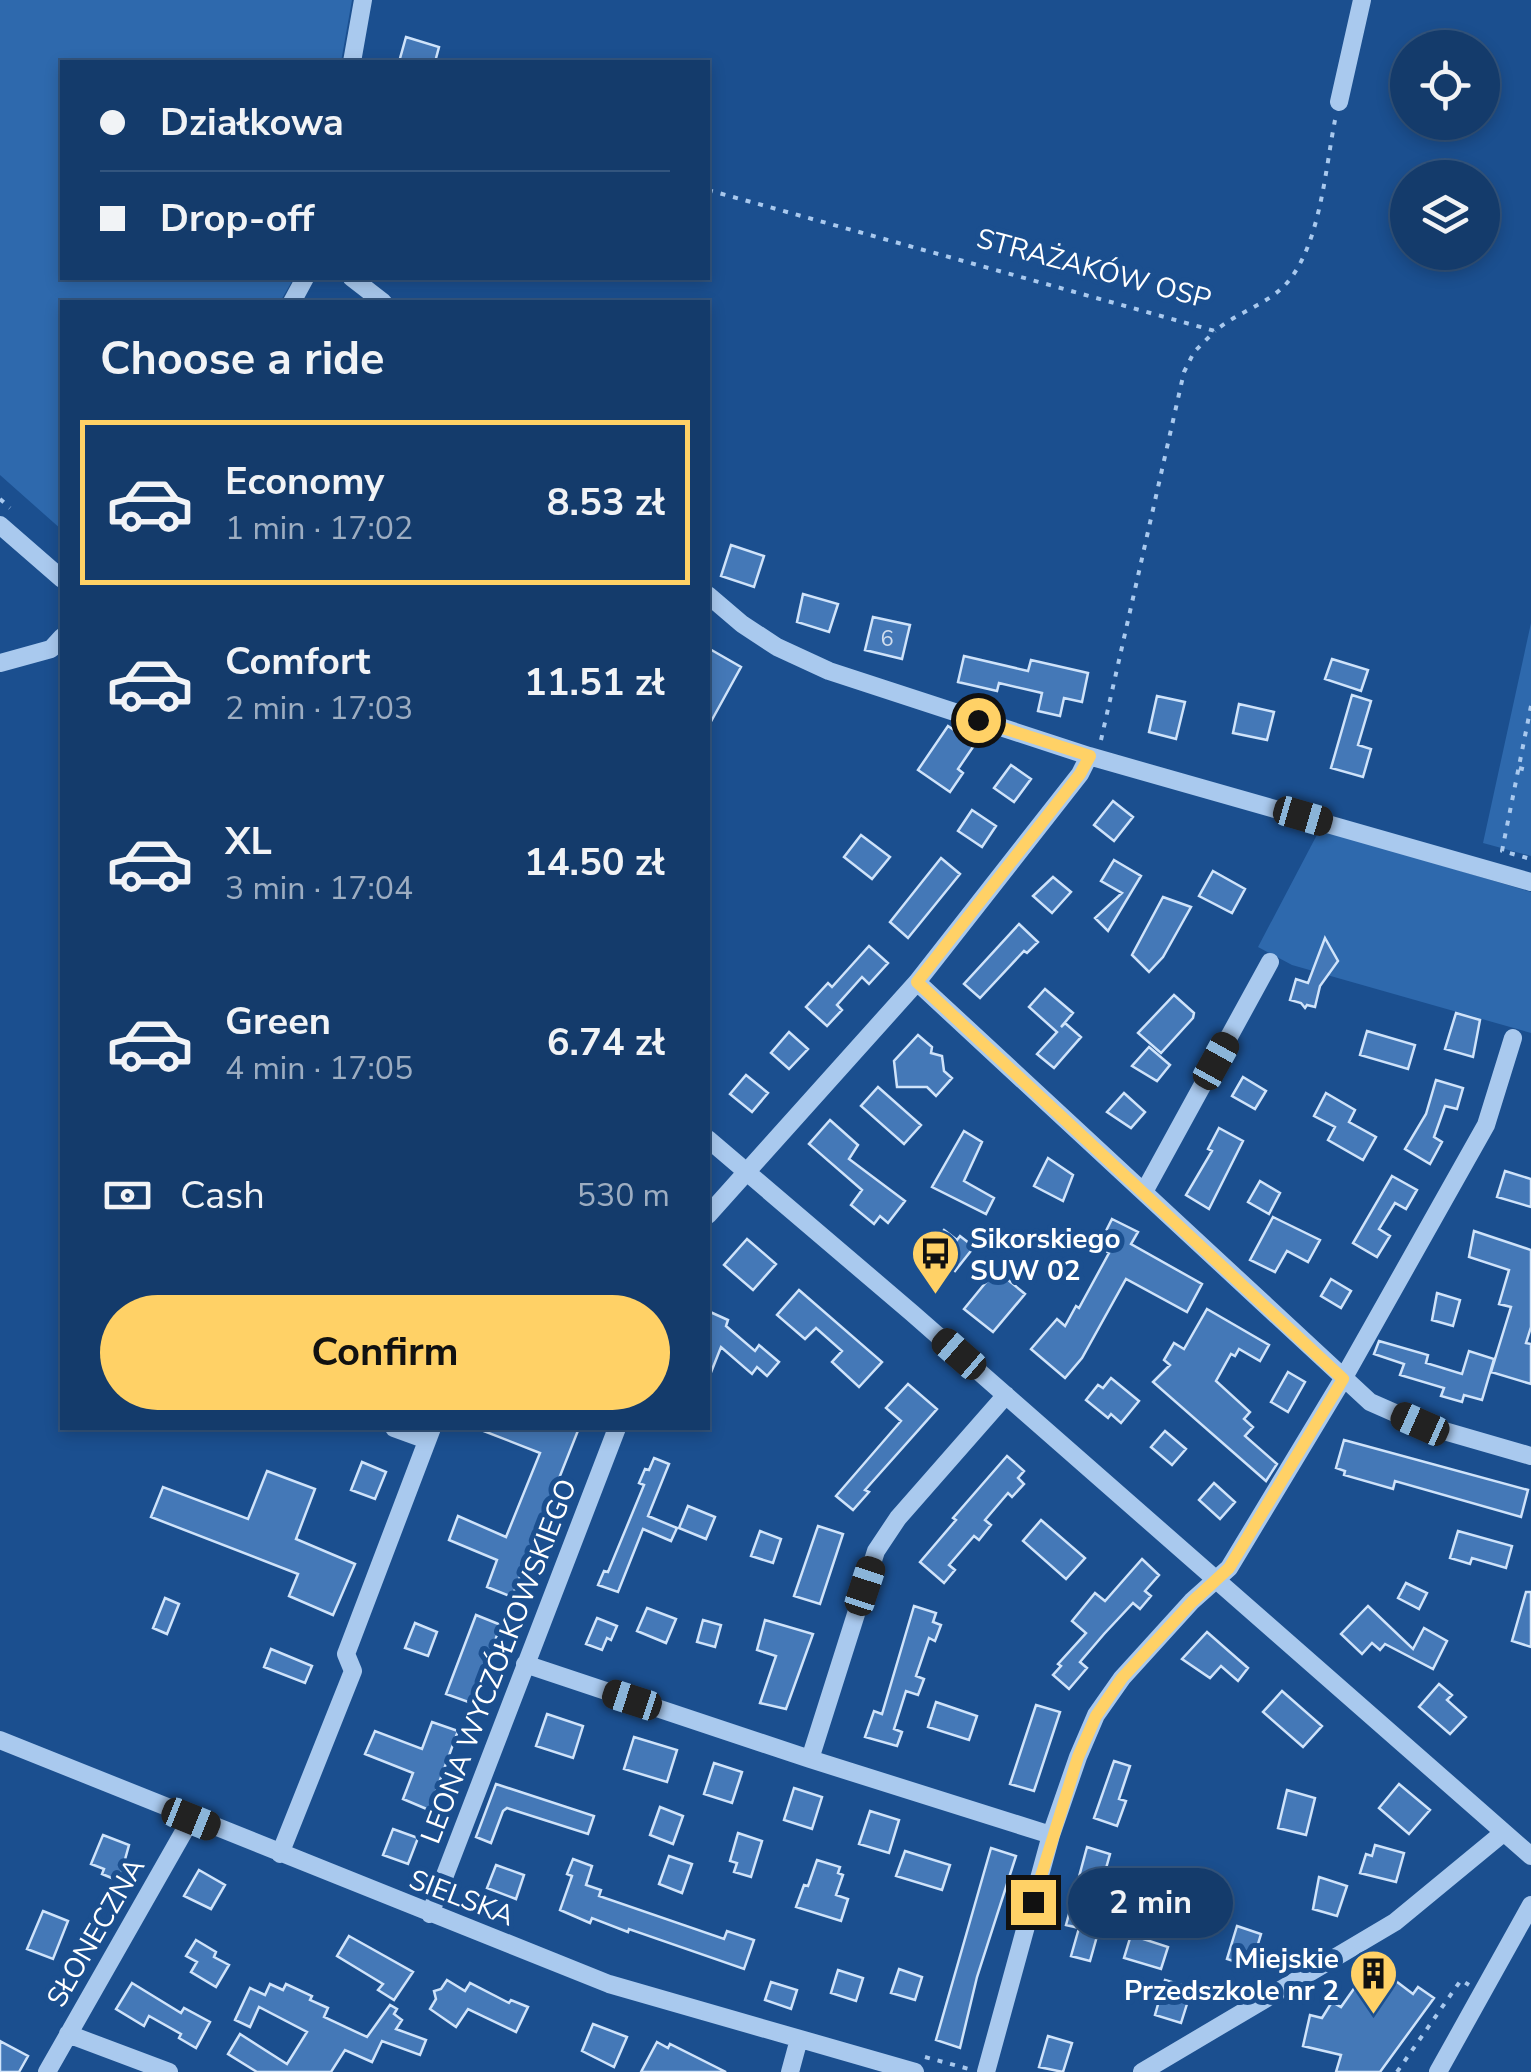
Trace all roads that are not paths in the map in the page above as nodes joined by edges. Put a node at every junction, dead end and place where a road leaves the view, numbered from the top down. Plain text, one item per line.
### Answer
1 (362, 0) edge
2 (1362, 0) edge
3 (352, 60) edge
4 (1338, 102) road end
5 (355, 280) edge
6 (380, 300) edge
7 (0, 525) edge
8 (60, 577) edge
9 (710, 597) edge
10 (60, 639) edge
11 (0, 663) edge
12 (1090, 756) junction
13 (1531, 882) edge
14 (1270, 962) dead end
15 (917, 982) junction
16 (1513, 1038) dead end
17 (710, 1141) edge
18 (746, 1172) junction
19 (1144, 1192) junction
20 (710, 1213) edge
21 (1343, 1379) junction
22 (1006, 1395) junction
23 (616, 1430) edge
24 (429, 1434) edge
25 (1531, 1456) edge
26 (1215, 1580) junction
27 (525, 1664) junction
28 (0, 1740) edge
29 (810, 1759) junction
30 (191, 1819) junction
31 (1503, 1832) junction
32 (1051, 1834) junction
33 (280, 1854) junction
34 (1531, 1856) edge
35 (1531, 1905) edge
36 (430, 1914) junction
37 (68, 2034) junction
38 (800, 2039) junction
39 (1445, 2069) edge
40 (47, 2072) edge
41 (169, 2072) edge
42 (790, 2072) edge
43 (915, 2072) edge
44 (984, 2072) edge
45 (1142, 2072) edge

1 - 3 street
2 - 4 street
5 - 6 street
7 - 8 street
9 - 12 street
10 - 11 street
12 - 13 street
12 - 15 street
14 - 19 street
15 - 18 street
15 - 19 street
16 - 21 street
17 - 18 street
18 - 20 street
18 - 22 street
19 - 21 street
21 - 25 street
21 - 26 street
22 - 26 street
22 - 29 street
23 - 27 street, LEONA WYCZÓŁKOWSKIEGO
24 - 33 street
26 - 31 street
26 - 32 street
27 - 29 street
27 - 36 street, LEONA WYCZÓŁKOWSKIEGO
28 - 30 street, SIELSKA
29 - 32 street
30 - 33 street, SIELSKA
30 - 37 street, SŁONECZNA
31 - 34 street
31 - 45 street
32 - 44 street
33 - 36 street, SIELSKA
35 - 39 street
36 - 38 street, SIELSKA
37 - 40 street, SŁONECZNA
37 - 41 street
38 - 42 street
38 - 43 street, SIELSKA

